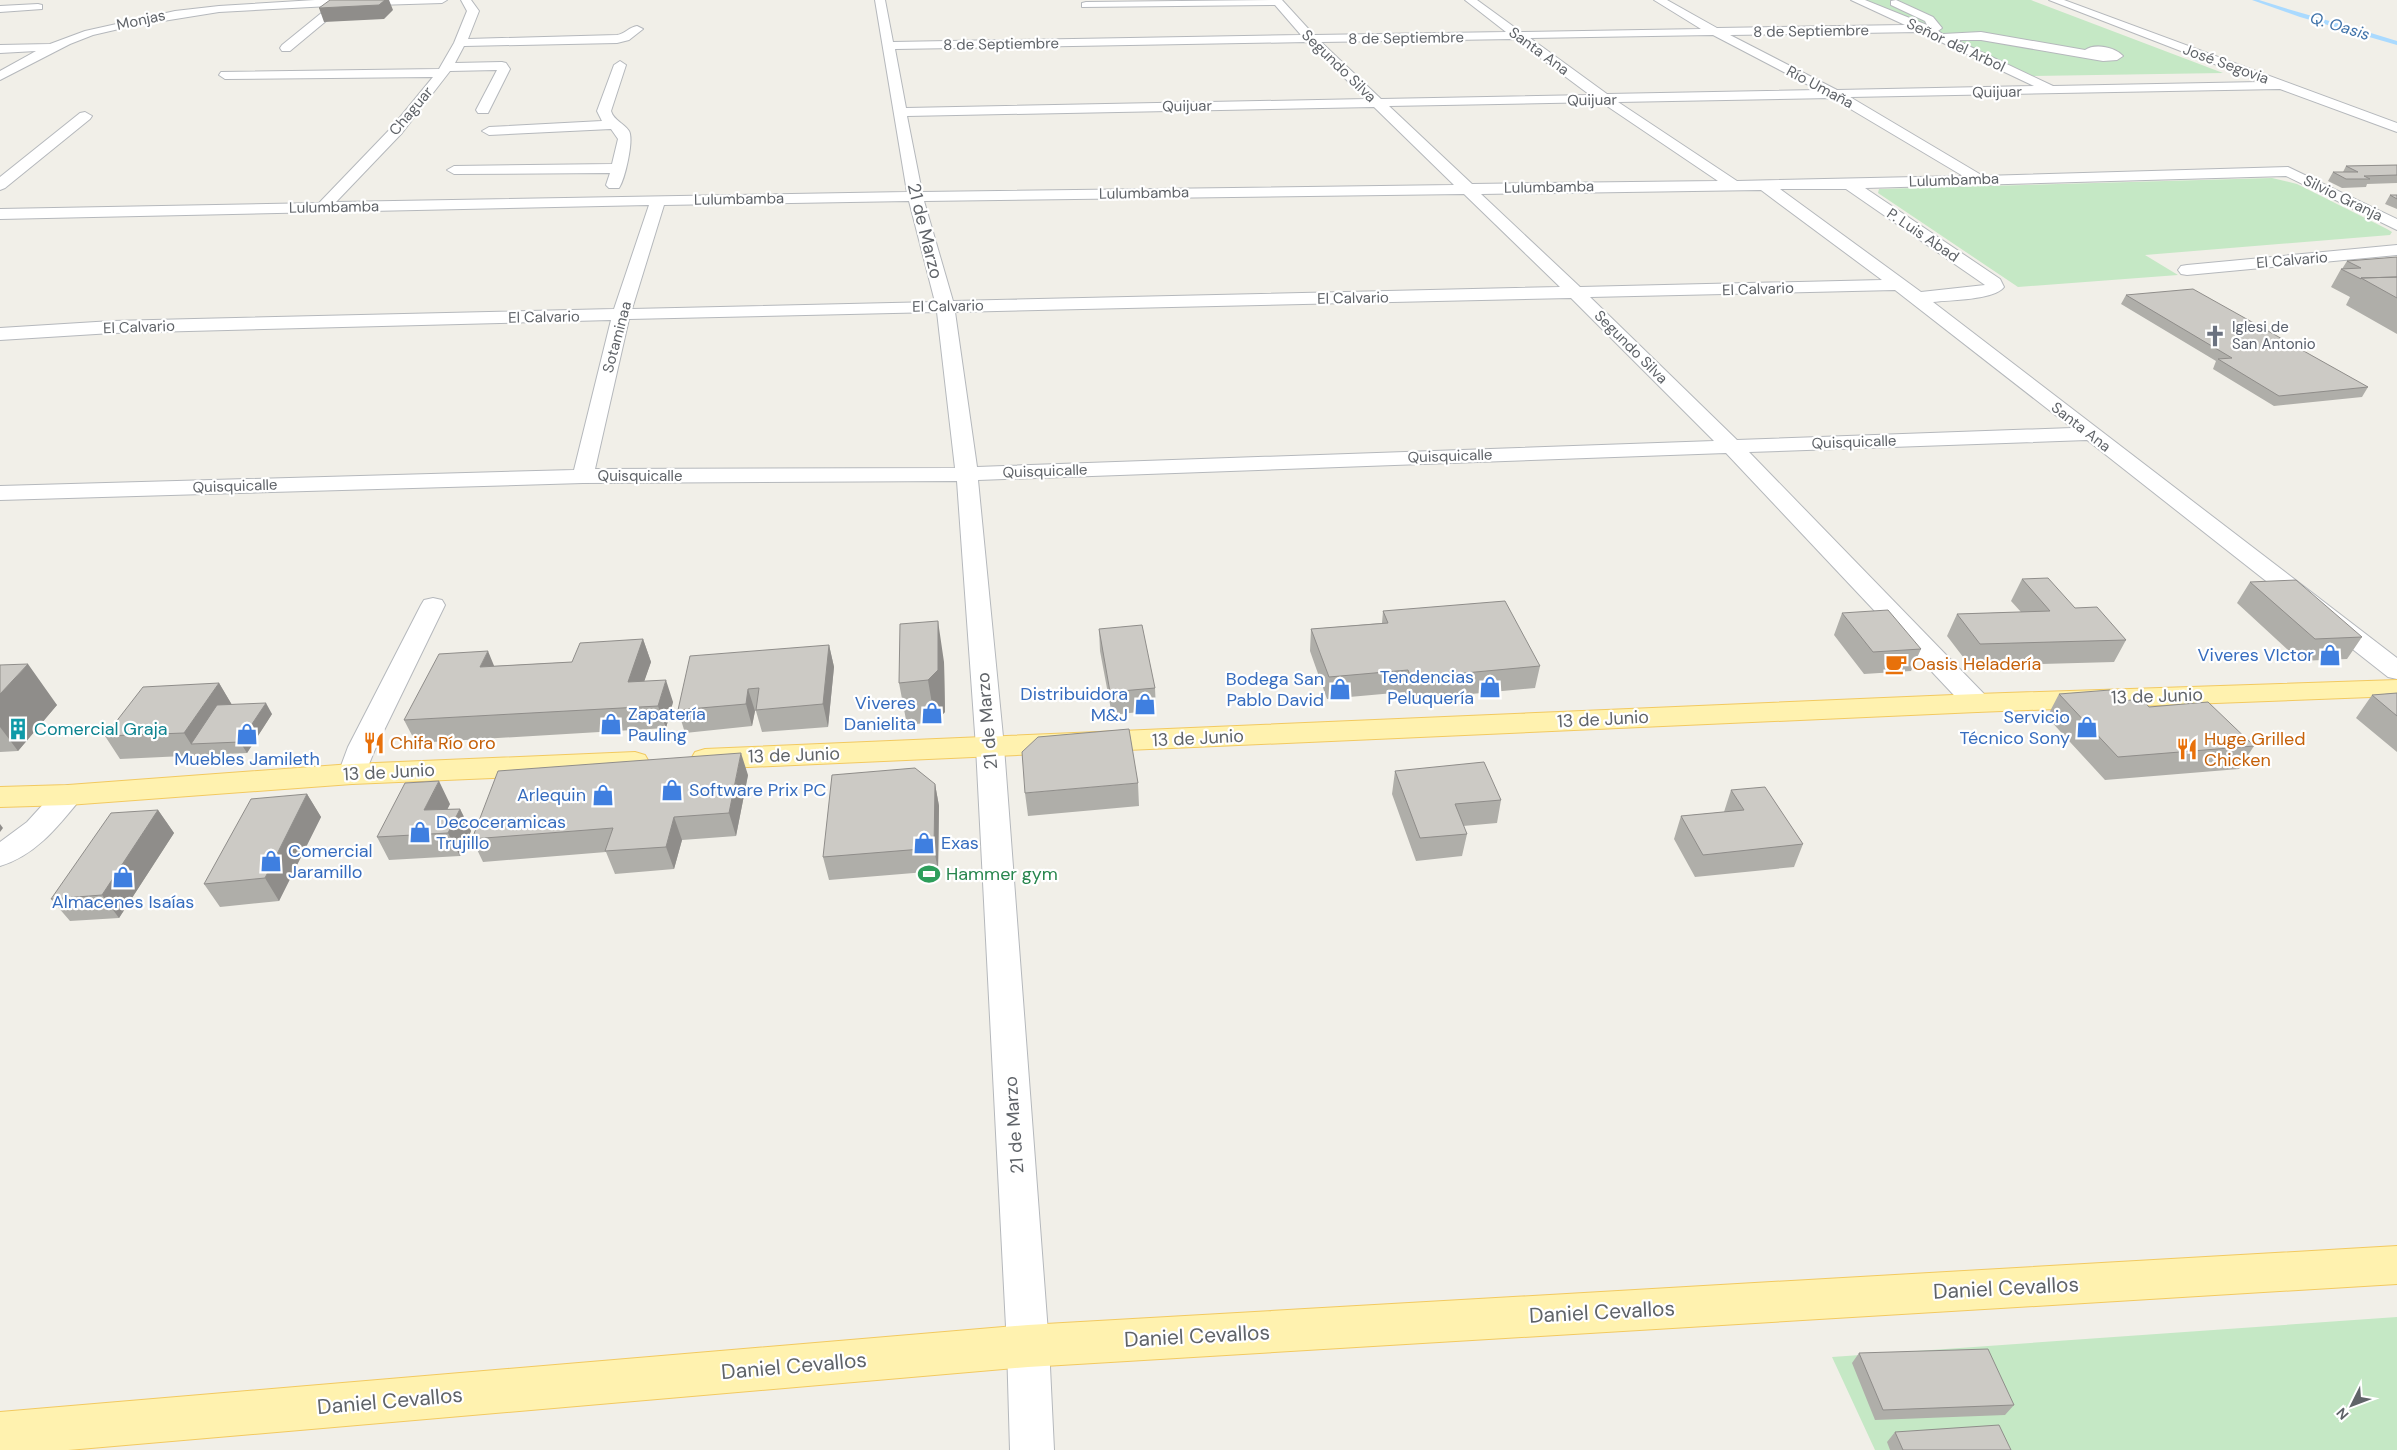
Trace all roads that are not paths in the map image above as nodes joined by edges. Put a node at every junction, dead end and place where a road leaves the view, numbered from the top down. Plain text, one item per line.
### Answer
1 (442, 0) edge
2 (466, 0) edge
3 (880, 0) edge
4 (1470, 0) edge
5 (1659, 0) edge
6 (1856, 0) edge
7 (2054, 0) edge
8 (1277, 1) edge
9 (336, 2) edge
10 (1895, 3) dead end
11 (160, 4) dead end
12 (1086, 5) dead end
13 (38, 7) dead end
14 (0, 9) edge
15 (133, 20) junction
16 (1970, 24) dead end
17 (637, 29) dead end
18 (1933, 30) junction
19 (1717, 33) junction
20 (1519, 36) junction
21 (1311, 39) junction
22 (460, 43) junction
23 (888, 46) junction
24 (54, 47) junction
25 (0, 48) edge
26 (286, 48) dead end
27 (2094, 55) dead end
28 (620, 66) dead end
29 (444, 70) junction
30 (225, 75) dead end
31 (0, 76) edge
32 (2283, 85) junction
33 (2054, 91) junction
34 (1837, 95) junction
35 (1606, 100) junction
36 (1377, 103) junction
37 (483, 110) dead end
38 (900, 112) junction
39 (85, 116) dead end
40 (614, 125) junction
41 (2397, 128) edge
42 (489, 131) dead end
43 (617, 168) junction
44 (454, 170) dead end
45 (2288, 171) joint
46 (1978, 180) junction
47 (1732, 184) junction
48 (1763, 184) junction
49 (1849, 184) junction
50 (0, 185) edge
51 (1466, 188) junction
52 (915, 196) junction
53 (658, 200) junction
54 (610, 201) junction
55 (322, 208) junction
56 (0, 214) edge
57 (2397, 225) edge
58 (2397, 250) edge
59 (2187, 270) dead end
60 (1897, 285) junction
61 (1577, 294) junction
62 (1917, 298) junction
63 (945, 306) junction
64 (621, 316) junction
65 (0, 334) edge
66 (2090, 434) junction
67 (1731, 446) junction
68 (967, 474) junction
69 (583, 476) junction
70 (0, 494) edge
71 (433, 605) dead end
72 (2397, 671) edge
73 (2397, 688) edge
74 (1977, 702) junction
75 (990, 747) junction
76 (352, 774) junction
77 (68, 795) junction
78 (0, 797) edge
79 (0, 855) edge
80 (2397, 1265) edge
81 (1028, 1346) junction
82 (0, 1434) edge
83 (1032, 1450) edge

1 - 9 street, Monjas
2 - 22 street, Chaguar
3 - 23 street, 21 de Marzo
4 - 20 street, Santa Ana
5 - 19 street, Río Umaña
6 - 18 street, Señor del Arbol
7 - 32 street, José Segovia
8 - 12 street
8 - 21 street, Segundo Silva
9 - 15 street, Monjas
9 - 26 street
10 - 18 street
11 - 15 street
13 - 14 street
15 - 24 street, Monjas
16 - 18 street
17 - 22 street
18 - 19 street, 8 de Septiembre
18 - 27 street
18 - 33 street, Señor del Arbol
19 - 20 street, 8 de Septiembre
19 - 34 street, Río Umaña
20 - 21 street, 8 de Septiembre
20 - 35 street, Santa Ana
21 - 23 street, 8 de Septiembre
21 - 36 street, Segundo Silva
22 - 29 street, Chaguar
23 - 38 street, 21 de Marzo
24 - 25 street
24 - 31 street, Monjas
28 - 40 street
29 - 30 street
29 - 37 street
29 - 55 street, Chaguar
32 - 33 street, Quijuar
32 - 41 street, José Segovia
33 - 34 street, Quijuar
34 - 35 street, Quijuar
34 - 46 street, Río Umaña
35 - 36 street, Quijuar
35 - 47 street, Santa Ana
36 - 38 street, Quijuar
36 - 51 street, Segundo Silva
38 - 52 street, 21 de Marzo
39 - 50 street
40 - 42 street
40 - 43 street
43 - 44 street
43 - 54 street
45 - 46 street, Lulumbamba
45 - 57 street, Silvio Granja
46 - 49 street, Lulumbamba
47 - 48 street, Lulumbamba
47 - 51 street, Lulumbamba
48 - 49 street, Lulumbamba
48 - 60 street, Santa Ana
49 - 62 street, P. Luis Abad
51 - 52 street, Lulumbamba
51 - 61 street, Segundo Silva
52 - 53 street, Lulumbamba
52 - 63 street, 21 de Marzo
53 - 54 street, Lulumbamba
53 - 64 street, Sotaminaa
54 - 55 street, Lulumbamba
55 - 56 street, Lulumbamba
58 - 59 street, El Calvario
60 - 61 street, El Calvario
60 - 62 street, Santa Ana
61 - 63 street, El Calvario
61 - 67 street, Segundo Silva
62 - 66 street, Santa Ana
63 - 64 street, El Calvario
63 - 68 street, 21 de Marzo
64 - 65 street, El Calvario
64 - 69 street, Sotaminaa
66 - 67 street, Quisquicalle
66 - 72 street, Santa Ana
67 - 68 street, Quisquicalle
67 - 74 street, Segundo Silva
68 - 69 street, Quisquicalle
68 - 75 street, 21 de Marzo
69 - 70 street, Quisquicalle
71 - 76 street
73 - 74 main road, 13 de Junio
74 - 75 main road, 13 de Junio
75 - 76 main road, 13 de Junio
75 - 81 street, 21 de Marzo
76 - 77 main road, 13 de Junio
77 - 78 main road, 13 de Junio
77 - 79 street
80 - 81 main road, Daniel Cevallos
81 - 82 main road, Daniel Cevallos
81 - 83 street, 21 de Marzo

